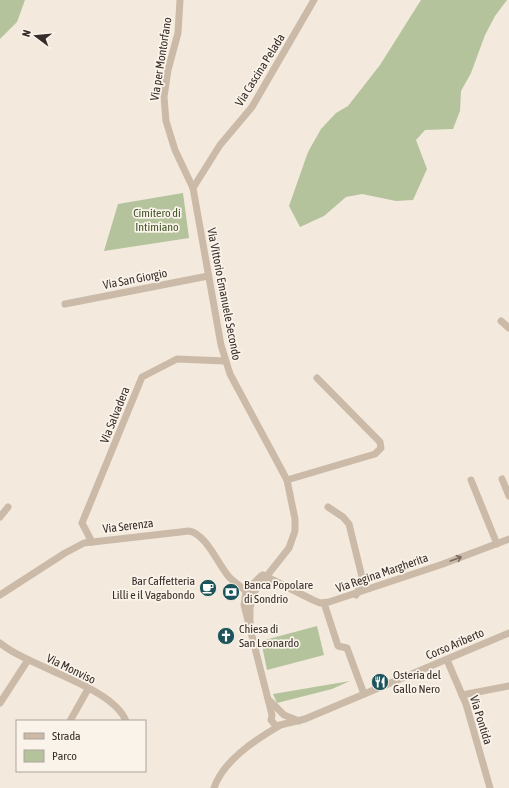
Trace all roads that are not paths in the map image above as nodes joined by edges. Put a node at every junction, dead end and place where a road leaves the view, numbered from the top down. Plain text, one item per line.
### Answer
1 (180, 0) edge
2 (314, 0) edge
3 (193, 188) junction
4 (208, 276) junction
5 (65, 304) dead end
6 (501, 321) dead end
7 (509, 328) edge
8 (225, 361) junction
9 (317, 378) dead end
10 (502, 479) dead end
11 (287, 480) junction
12 (471, 480) dead end
13 (509, 496) edge
14 (8, 507) dead end
15 (328, 507) dead end
16 (0, 517) edge
17 (509, 539) edge
18 (92, 542) junction
19 (497, 544) junction
20 (265, 576) junction
21 (246, 590) junction
22 (356, 594) junction
23 (0, 595) edge
24 (324, 603) junction
25 (250, 616) junction
26 (250, 628) junction
27 (509, 633) edge
28 (0, 643) edge
29 (28, 660) junction
30 (447, 660) junction
31 (509, 686) edge
32 (88, 689) junction
33 (364, 694) junction
34 (462, 694) junction
35 (0, 702) edge
36 (277, 716) junction
37 (71, 720) edge
38 (126, 720) edge
39 (299, 721) junction
40 (281, 725) junction
41 (261, 737) junction
42 (214, 788) edge
43 (490, 788) edge

1 - 3 street, Via per Montorfano
2 - 3 street, Via Cascina Pelada
3 - 4 street, Via Vittorio Emanuele Secondo
4 - 5 street, Via San Giorgio
4 - 8 street, Via Vittorio Emanuele Secondo
6 - 7 street
8 - 11 street, Via Vittorio Emanuele Secondo
8 - 18 street, Via Salvadera
9 - 11 street
10 - 13 street
11 - 20 street, Via Vittorio Emanuele Secondo
12 - 19 street
14 - 16 street
15 - 22 street
17 - 19 street, Via Regina Margherita
18 - 21 street, Via Serenza
18 - 23 street, Via Serenza
22 -> 19 street, Via Regina Margherita
20 - 21 street, Via Vittorio Emanuele Secondo
20 - 24 street, Via Regina Margherita
20 - 25 street, Via Vittorio Emanuele Secondo
21 - 25 street, Via Vittorio Emanuele Secondo
21 - 26 street, Via Vittorio Emanuele Secondo
22 - 24 street, Via Regina Margherita
24 - 33 street
25 - 26 street, Via Vittorio Emanuele Secondo
26 - 36 street, Via Vittorio Emanuele Secondo
27 - 30 street, Corso Ariberto
28 - 29 street, Via Monviso
29 - 32 street, Via Monviso
29 - 35 street
30 - 33 street, Corso Ariberto
30 - 34 street, Via Pontida
31 - 34 street
32 - 37 street
32 - 38 street, Via Monviso
33 - 39 street, Corso Ariberto
34 - 43 street, Via Pontida
36 - 39 street
36 - 40 street
36 - 40 street, Via Vittorio Emanuele Secondo
36 - 41 street
39 - 40 street, Corso Ariberto
40 - 41 street
41 - 42 street

